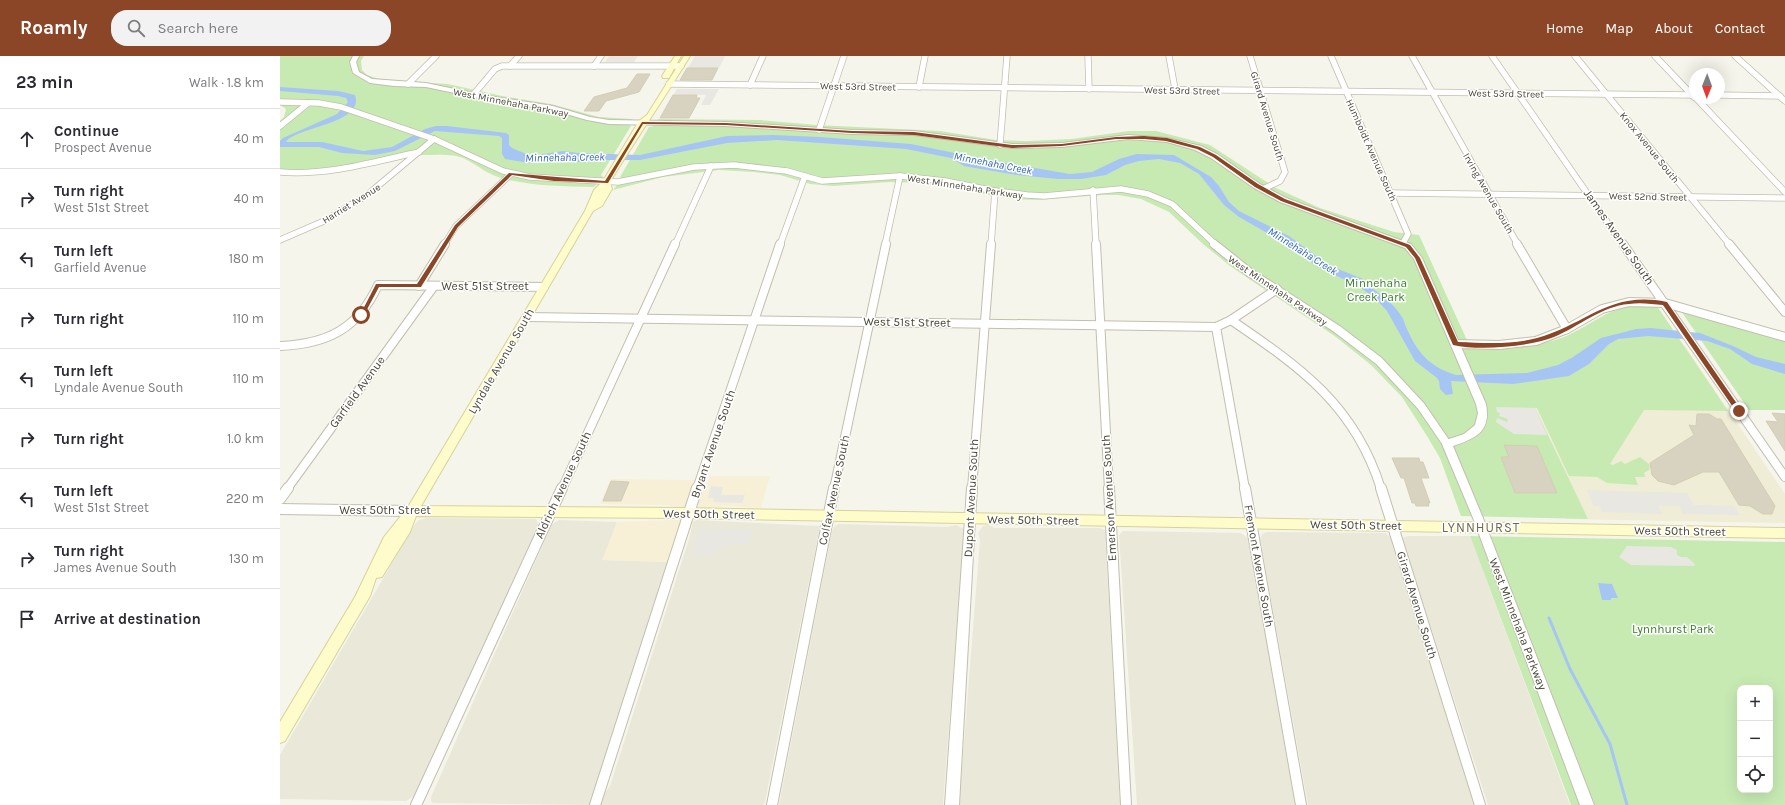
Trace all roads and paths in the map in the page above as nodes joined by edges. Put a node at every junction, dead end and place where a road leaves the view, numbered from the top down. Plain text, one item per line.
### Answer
1 (356, 56) edge
2 (436, 56) edge
3 (519, 56) edge
4 (601, 56) edge
5 (678, 56) edge
6 (687, 56) edge
7 (763, 56) edge
8 (844, 56) edge
9 (925, 56) edge
10 (1007, 56) edge
11 (1088, 56) edge
12 (1169, 56) edge
13 (1250, 56) edge
14 (1331, 56) edge
15 (1412, 56) edge
16 (1492, 56) edge
17 (1575, 56) edge
18 (1655, 56) edge
19 (1736, 56) edge
20 (510, 66) junction
21 (594, 66) junction
22 (671, 66) junction
23 (681, 66) junction
24 (408, 84) junction
25 (669, 84) junction
26 (750, 85) junction
27 (834, 86) junction
28 (918, 87) junction
29 (1005, 88) junction
30 (1089, 89) junction
31 (1174, 89) junction
32 (1260, 90) junction
33 (1689, 90) edge
34 (1346, 91) junction
35 (1432, 92) junction
36 (1518, 93) junction
37 (1606, 94) junction
38 (473, 95) junction
39 (1725, 95) edge
40 (1689, 96) edge
41 (1782, 96) edge
42 (1785, 101) edge
43 (280, 102) edge
44 (308, 103) junction
45 (1702, 104) edge
46 (642, 123) junction
47 (280, 126) edge
48 (819, 130) junction
49 (434, 139) junction
50 (1000, 145) junction
51 (419, 152) junction
52 (711, 166) junction
53 (280, 172) edge
54 (511, 174) junction
55 (805, 176) junction
56 (900, 176) junction
57 (606, 182) junction
58 (1263, 189) junction
59 (1094, 190) junction
60 (995, 191) junction
61 (1785, 192) edge
62 (1391, 193) junction
63 (1489, 194) junction
64 (1590, 195) junction
65 (1690, 197) junction
66 (1785, 198) edge
67 (280, 240) edge
68 (1403, 243) junction
69 (419, 286) junction
70 (434, 286) junction
71 (544, 287) junction
72 (1277, 289) junction
73 (1665, 303) junction
74 (1785, 312) edge
75 (527, 316) junction
76 (640, 318) junction
77 (755, 320) junction
78 (1230, 320) junction
79 (869, 322) junction
80 (984, 324) junction
81 (1100, 325) junction
82 (1216, 327) junction
83 (1567, 329) junction
84 (1785, 337) edge
85 (1456, 344) junction
86 (280, 346) edge
87 (1447, 444) junction
88 (1785, 477) edge
89 (280, 499) edge
90 (280, 509) edge
91 (412, 510) junction
92 (550, 511) junction
93 (690, 513) junction
94 (828, 515) junction
95 (970, 518) junction
96 (1111, 522) junction
97 (1252, 524) junction
98 (1392, 526) junction
99 (1482, 527) junction
100 (1785, 533) edge
101 (280, 736) edge
102 (416, 805) edge
103 (595, 805) edge
104 (772, 805) edge
105 (952, 805) edge
106 (1126, 805) edge
107 (1301, 805) edge
108 (1480, 805) edge
109 (1587, 805) edge

1 - 24 street, West Minnehaha Parkway
2 - 24 street
3 - 20 street
4 - 21 street
5 - 22 main road, Lyndale Avenue South
6 - 23 main road, Lyndale Avenue South
7 - 26 street
8 - 27 street
9 - 28 street
10 - 29 street
11 - 30 street
12 - 31 street
13 - 32 street, Girard Avenue South
14 - 34 street, Humboldt Avenue South
15 - 35 street, Irving Avenue South
16 - 36 street, James Avenue South
17 - 37 street, Knox Avenue South
18 - 33 street
19 - 41 street
20 - 21 street
20 - 38 street
21 - 22 street
22 - 23 street
22 - 46 main road, Lyndale Avenue South
23 - 25 main road, Lyndale Avenue South
24 - 38 street, West Minnehaha Parkway
25 - 26 street, West 53rd Street
25 - 46 main road, Lyndale Avenue South
26 - 27 street, West 53rd Street
27 - 28 street, West 53rd Street
27 - 48 street
28 - 29 street, West 53rd Street
29 - 30 street, West 53rd Street
29 - 50 street
30 - 31 street, West 53rd Street
31 - 32 street, West 53rd Street
32 - 34 street, West 53rd Street
32 - 58 street, Girard Avenue South
34 - 35 street, West 53rd Street
34 - 62 street, Humboldt Avenue South
35 - 36 street, West 53rd Street
35 - 63 street, Irving Avenue South
36 - 37 street, West 53rd Street
36 - 64 street, James Avenue South
37 - 40 street, West 53rd Street
37 - 65 street, Knox Avenue South
38 - 46 street, West Minnehaha Parkway
39 - 41 street
41 - 42 street
43 - 44 street, West Minnehaha Parkway
44 - 47 street
44 - 49 street, West Minnehaha Parkway
45 - 61 street
46 - 48 street, West Minnehaha Parkway
46 - 57 main road, Lyndale Avenue South
48 - 50 street, West Minnehaha Parkway
49 - 51 street, Harriet Avenue
49 - 54 street, West Minnehaha Parkway
50 - 58 street, West Minnehaha Parkway
51 - 53 street
51 - 67 street, Harriet Avenue
52 - 55 street, West Minnehaha Parkway
52 - 57 street, West Minnehaha Parkway
52 - 76 street, Aldrich Avenue South
54 - 57 street, West Minnehaha Parkway
54 - 69 street
55 - 56 street, West Minnehaha Parkway
55 - 77 street, Bryant Avenue South
56 - 60 street, West Minnehaha Parkway
56 - 79 street, Colfax Avenue South
57 - 71 main road, Lyndale Avenue South
58 - 68 street, West Minnehaha Parkway
59 - 60 street, West Minnehaha Parkway
59 - 72 street, West Minnehaha Parkway
59 - 81 street, Emerson Avenue South
60 - 80 street, Dupont Avenue South
62 - 63 street, West 52nd Street
62 - 68 street, Humboldt Avenue South
63 - 64 street, West 52nd Street
63 - 83 street, Irving Avenue South
64 - 65 street, West 52nd Street
64 - 73 street, James Avenue South
65 - 66 street, West 52nd Street
65 - 74 street, Knox Avenue South
68 - 85 street, West Minnehaha Parkway
69 - 70 street, West 51st Street
69 - 86 street, West 51st Street
70 - 71 street, West 51st Street
70 - 89 street, Garfield Avenue
71 - 75 main road, Lyndale Avenue South
72 - 78 street, West 51st Street
72 - 87 street, West Minnehaha Parkway
73 - 83 street
73 - 84 street
73 - 88 street, James Avenue South
75 - 76 street, West 51st Street
75 - 91 main road, Lyndale Avenue South
76 - 77 street, West 51st Street
76 - 92 street, Aldrich Avenue South
77 - 79 street, West 51st Street
77 - 93 street, Bryant Avenue South
78 - 82 street, West 51st Street
78 - 98 street, Girard Avenue South
79 - 80 street, West 51st Street
79 - 94 street, Colfax Avenue South
80 - 81 street, West 51st Street
80 - 95 street, Dupont Avenue South
81 - 82 street, West 51st Street
81 - 96 street, Emerson Avenue South
82 - 97 street, Fremont Avenue South
83 - 85 street
85 - 87 street, West Minnehaha Parkway
87 - 99 street, West Minnehaha Parkway
90 - 91 street, West 50th Street
91 - 92 main road, West 50th Street
91 - 101 main road, Lyndale Avenue South
92 - 93 main road, West 50th Street
92 - 102 street, Aldrich Avenue South
93 - 94 main road, West 50th Street
93 - 103 street, Bryant Avenue South
94 - 95 main road, West 50th Street
94 - 104 street, Colfax Avenue South
95 - 96 main road, West 50th Street
95 - 105 street, Dupont Avenue South
96 - 97 main road, West 50th Street
96 - 106 street, Emerson Avenue South
97 - 98 main road, West 50th Street
97 - 107 street, Fremont Avenue South
98 - 99 main road, West 50th Street
98 - 108 street, Girard Avenue South
99 - 100 main road, West 50th Street
99 - 109 street, West Minnehaha Parkway

